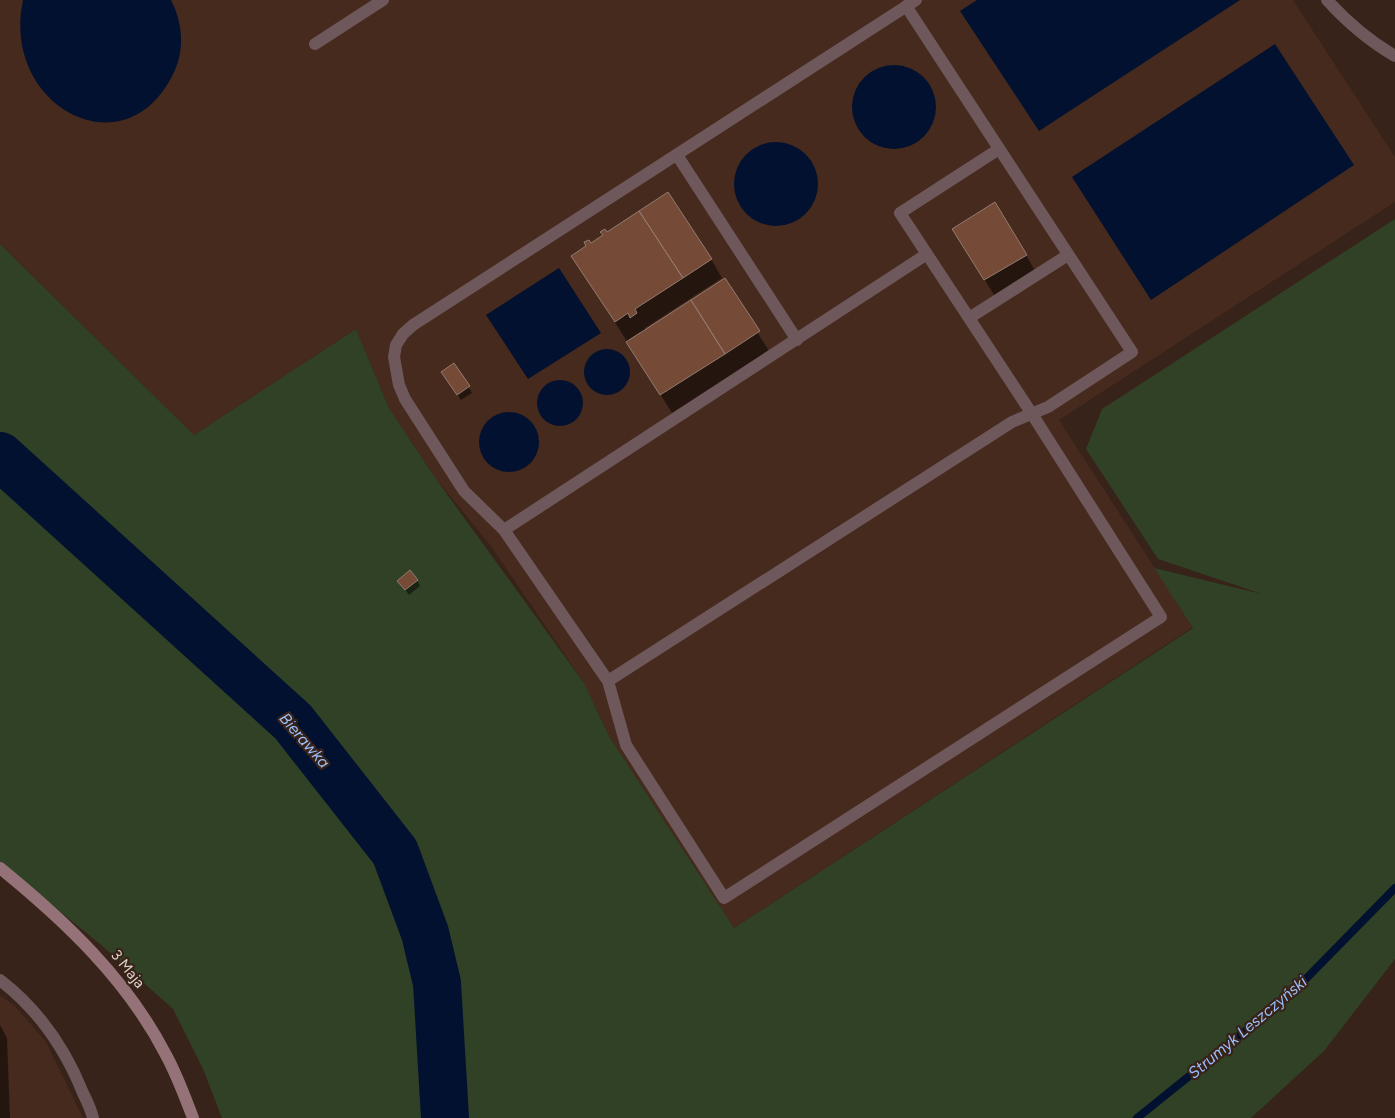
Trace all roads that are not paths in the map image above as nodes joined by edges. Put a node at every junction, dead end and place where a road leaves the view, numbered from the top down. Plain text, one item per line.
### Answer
1 (383, 0) edge
2 (1327, 0) edge
3 (911, 3) edge
4 (315, 44) dead end
5 (1395, 56) edge
6 (999, 149) junction
7 (677, 154) junction
8 (927, 254) junction
9 (1068, 254) junction
10 (969, 318) junction
11 (797, 340) junction
12 (1032, 414) junction
13 (504, 530) junction
14 (608, 681) junction
15 (0, 868) edge
16 (0, 980) edge
17 (93, 1118) edge
18 (193, 1118) edge

1 - 4 street
2 - 5 street
3 - 6 street
3 - 7 street
6 - 8 street
6 - 9 street
7 - 11 street
7 - 13 street
8 - 10 street
8 - 11 street
9 - 10 street
9 - 12 street
10 - 12 street
11 - 13 street
12 - 14 street
12 - 14 street
13 - 14 street
15 - 18 main road, 3 Maja
16 - 17 street

